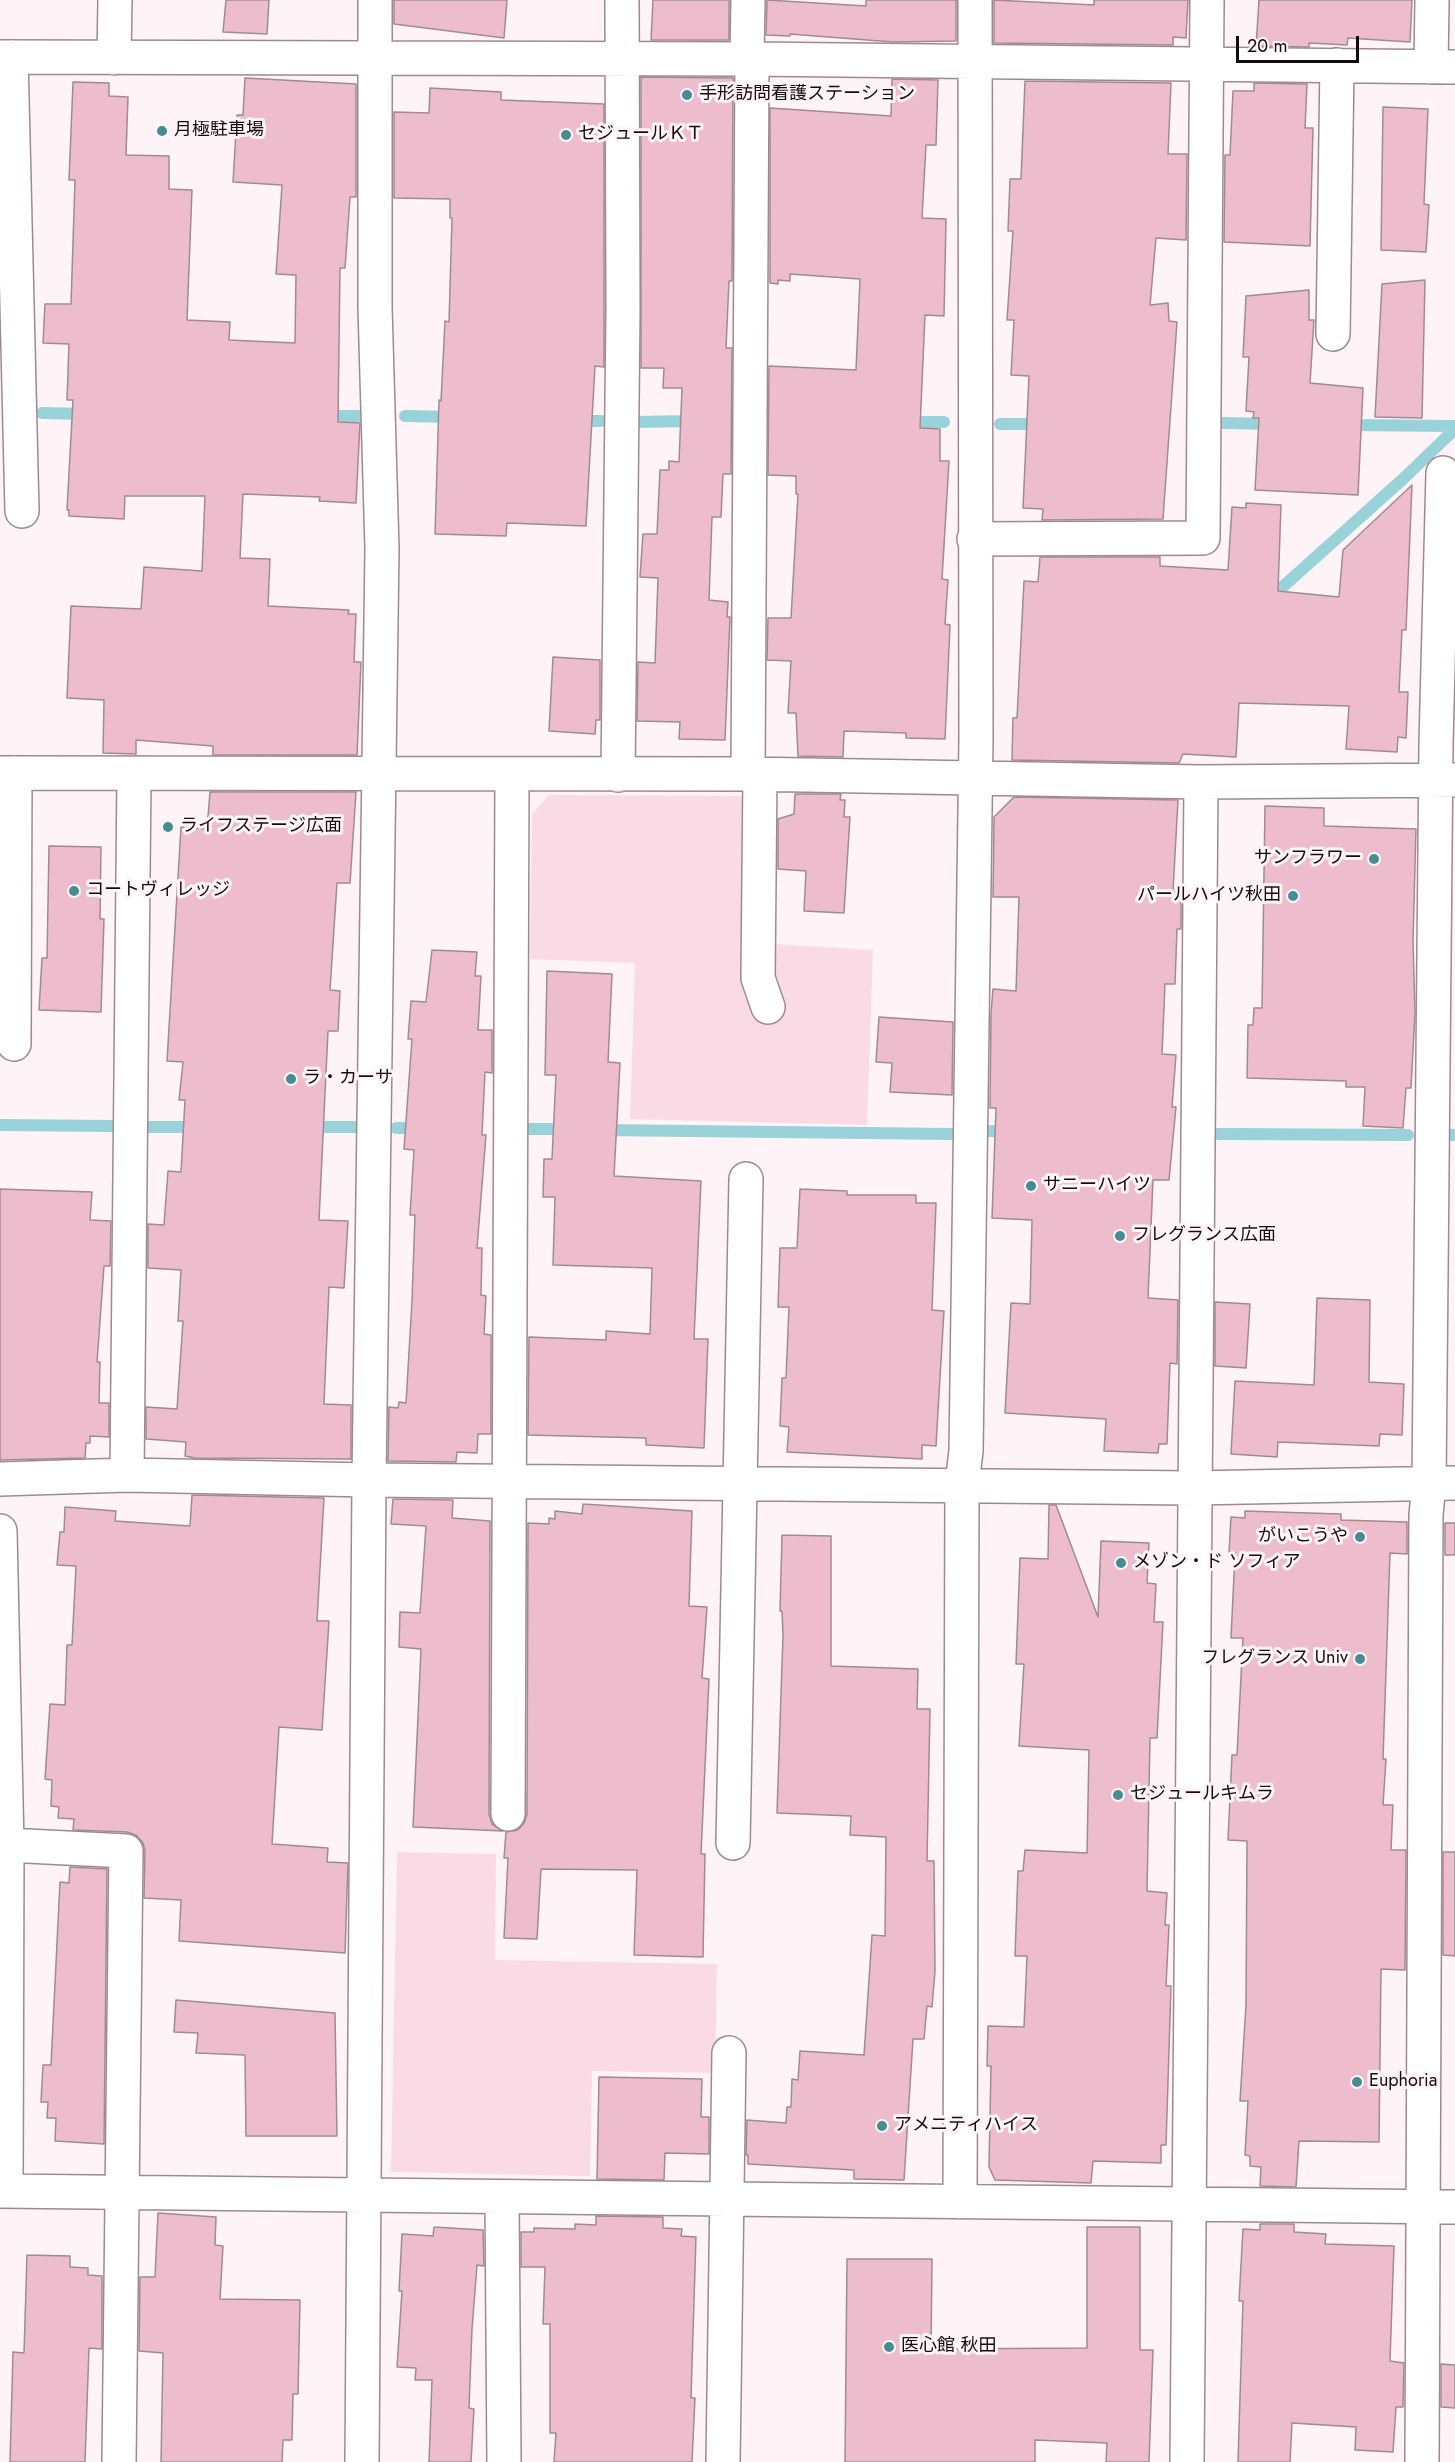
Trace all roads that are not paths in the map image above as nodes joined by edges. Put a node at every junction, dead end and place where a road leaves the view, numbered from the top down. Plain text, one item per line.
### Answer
1 (115, 0) edge
2 (375, 0) edge
3 (622, 0) edge
4 (748, 0) edge
5 (975, 0) edge
6 (1207, 0) edge
7 (1432, 0) edge
8 (5, 57) edge
9 (114, 58) junction
10 (375, 59) junction
11 (749, 59) junction
12 (621, 60) junction
13 (975, 63) junction
14 (1207, 63) junction
15 (1337, 64) junction
16 (1443, 67) edge
17 (1333, 334) dead end
18 (1443, 473) dead end
19 (22, 511) dead end
20 (974, 539) junction
21 (8, 773) edge
22 (381, 774) junction
23 (618, 774) junction
24 (754, 774) junction
25 (134, 775) junction
26 (512, 776) junction
27 (975, 779) junction
28 (1446, 780) edge
29 (1201, 782) junction
30 (768, 1007) dead end
31 (14, 1044) dead end
32 (746, 1179) dead end
33 (126, 1475) junction
34 (0, 1479) edge
35 (369, 1480) junction
36 (510, 1481) junction
37 (740, 1483) junction
38 (1442, 1483) edge
39 (962, 1484) junction
40 (1194, 1488) junction
41 (0, 1531) edge
42 (508, 1814) dead end
43 (733, 1843) dead end
44 (7, 1845) junction
45 (729, 2053) dead end
46 (3, 2191) edge
47 (123, 2194) junction
48 (365, 2196) junction
49 (726, 2197) junction
50 (502, 2198) junction
51 (960, 2202) junction
52 (1191, 2204) junction
53 (1423, 2206) junction
54 (1455, 2207) edge
55 (118, 2462) edge
56 (362, 2462) edge
57 (504, 2462) edge
58 (723, 2462) edge
59 (1187, 2462) edge
60 (1422, 2462) edge

1 - 9 street
2 - 10 street
3 - 12 street
4 - 11 street
5 - 13 street
6 - 14 street
7 - 16 street
8 - 9 street
8 - 19 street
9 - 10 street
10 - 12 street
10 - 22 street
11 - 12 street
11 - 13 street
11 - 24 street
12 - 23 street
13 - 14 street
13 - 20 street
14 - 15 street
14 - 20 street
15 - 16 street
15 - 17 street
18 - 28 street
20 - 27 street
21 - 25 street
21 - 31 street
22 - 25 street
22 - 26 street
22 - 35 street
23 - 24 street
23 - 26 street
24 - 27 street
24 - 30 street
25 - 33 street
26 - 36 street
27 - 29 street
27 - 39 street
28 - 29 street
28 - 38 street
29 - 40 street
32 - 37 street
33 - 34 street
33 - 35 street
35 - 36 street
35 - 48 street
36 - 37 street
36 - 42 street
37 - 39 street
37 - 43 street
38 - 40 street
38 - 53 street
39 - 40 street
39 - 51 street
40 - 52 street
41 - 44 street
44 - 46 street
44 - 47 street
45 - 49 street
46 - 47 street
47 - 48 street
47 - 55 street
48 - 50 street
48 - 56 street
49 - 50 street
49 - 51 street
49 - 58 street
50 - 57 street
51 - 52 street
52 - 53 street
52 - 59 street
53 - 54 street
53 - 60 street

